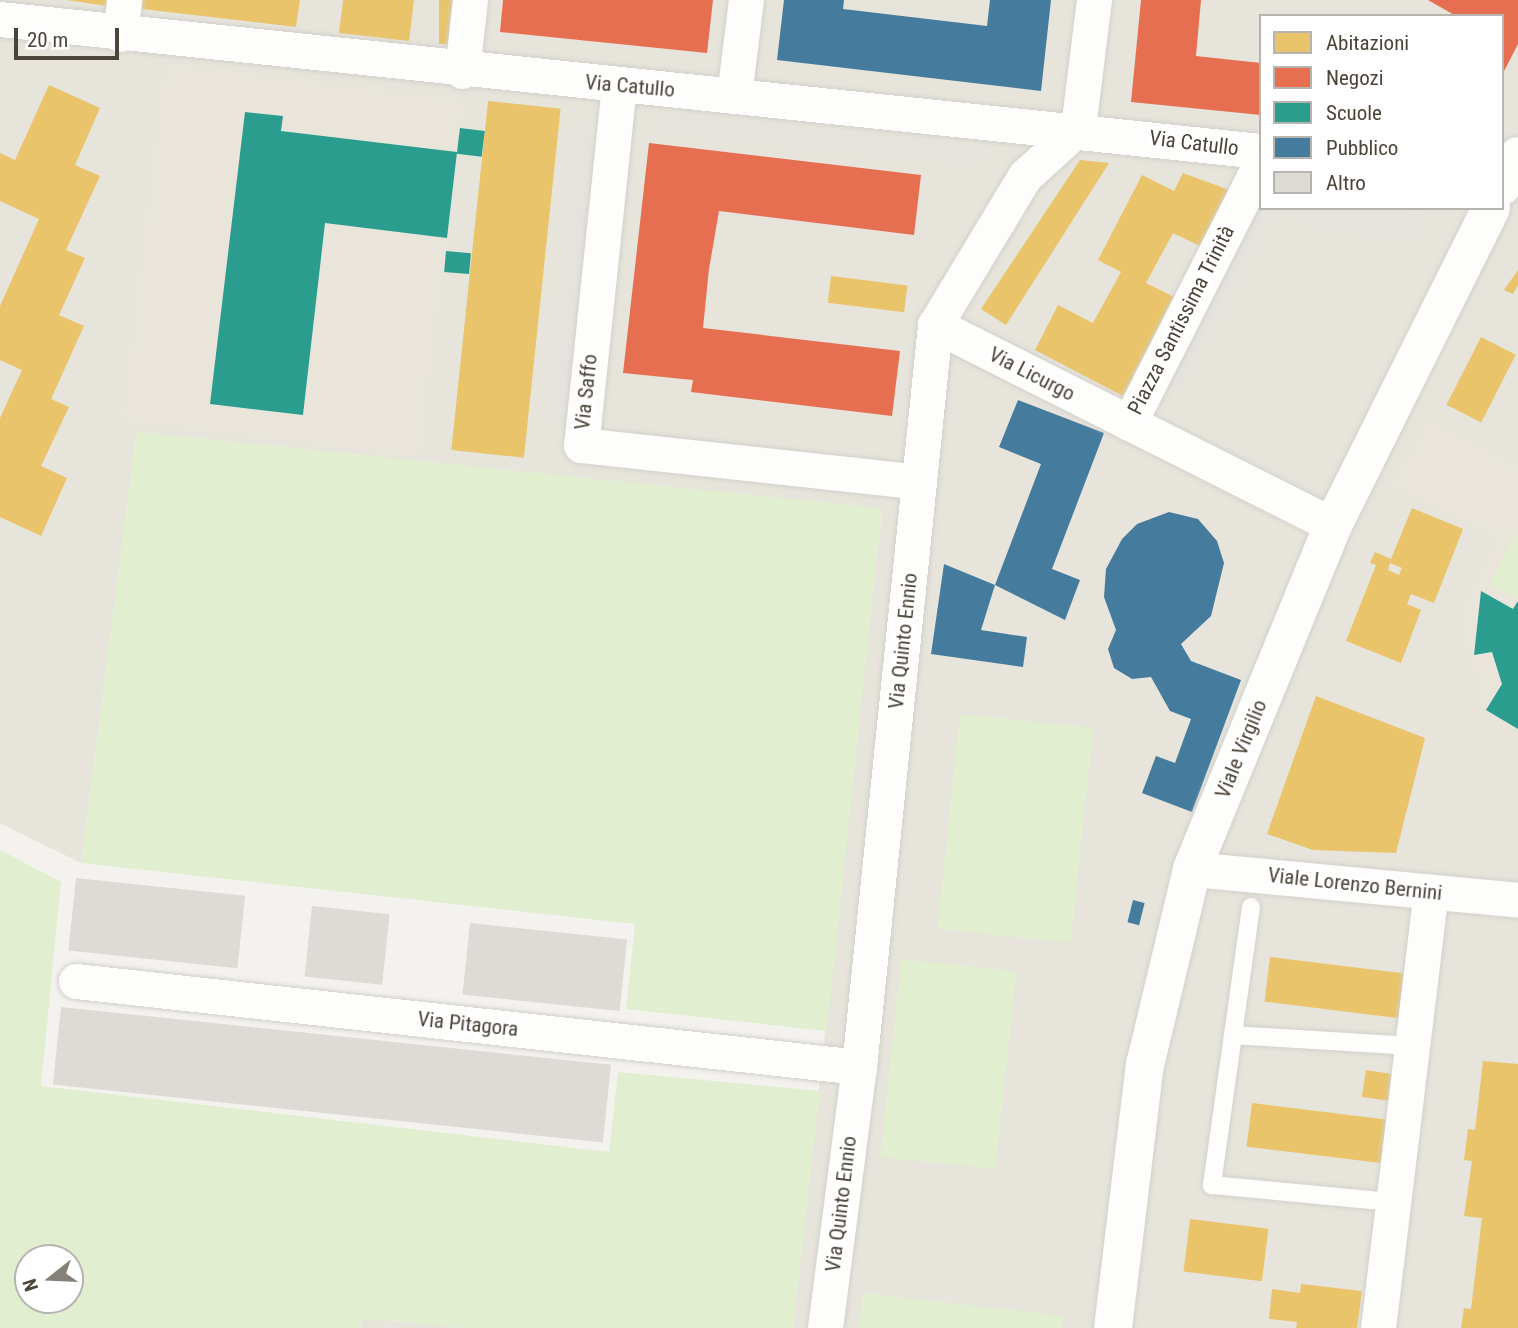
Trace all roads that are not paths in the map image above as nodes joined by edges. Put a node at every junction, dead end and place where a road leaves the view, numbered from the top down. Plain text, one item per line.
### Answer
1 (470, 0) edge
2 (746, 0) edge
3 (1094, 0) edge
4 (122, 17) edge
5 (0, 19) edge
6 (462, 71) junction
7 (619, 85) junction
8 (734, 96) junction
9 (1078, 128) junction
10 (1259, 151) edge
11 (1259, 167) edge
12 (1490, 210) edge
13 (935, 325) junction
14 (1129, 423) junction
15 (919, 482) junction
16 (1333, 525) junction
17 (1192, 869) junction
18 (1431, 892) junction
19 (1518, 900) edge
20 (1251, 907) dead end
21 (76, 981) dead end
22 (1233, 1035) junction
23 (1412, 1046) junction
24 (859, 1067) junction
25 (1393, 1202) junction
26 (825, 1328) edge
27 (1113, 1328) edge
28 (1378, 1328) edge

1 - 6 street
2 - 8 street
3 - 9 street
4 - 5 street, Via Catullo
4 - 6 street, Via Catullo
6 - 7 street, Via Catullo
7 - 8 street, Via Catullo
7 - 15 street, Via Saffo
8 - 9 street, Via Catullo
9 - 10 street, Via Catullo
9 - 13 street, Via Quinto Ennio
11 - 14 street, Piazza Santissima Trinità
12 - 16 street, Viale Virgilio
13 - 14 street, Via Licurgo
13 - 15 street, Via Quinto Ennio
14 - 16 street, Piazza Santissima Trinità
15 - 24 street, Via Quinto Ennio
16 - 17 street, Viale Virgilio
17 - 18 street, Viale Lorenzo Bernini
17 - 27 street, Viale Virgilio
18 - 19 street, Viale Lorenzo Bernini
18 - 23 street
20 - 22 lane
21 - 24 street, Via Pitagora
22 - 23 lane
22 - 25 lane
23 - 25 street
24 - 26 street, Via Quinto Ennio
25 - 28 street

